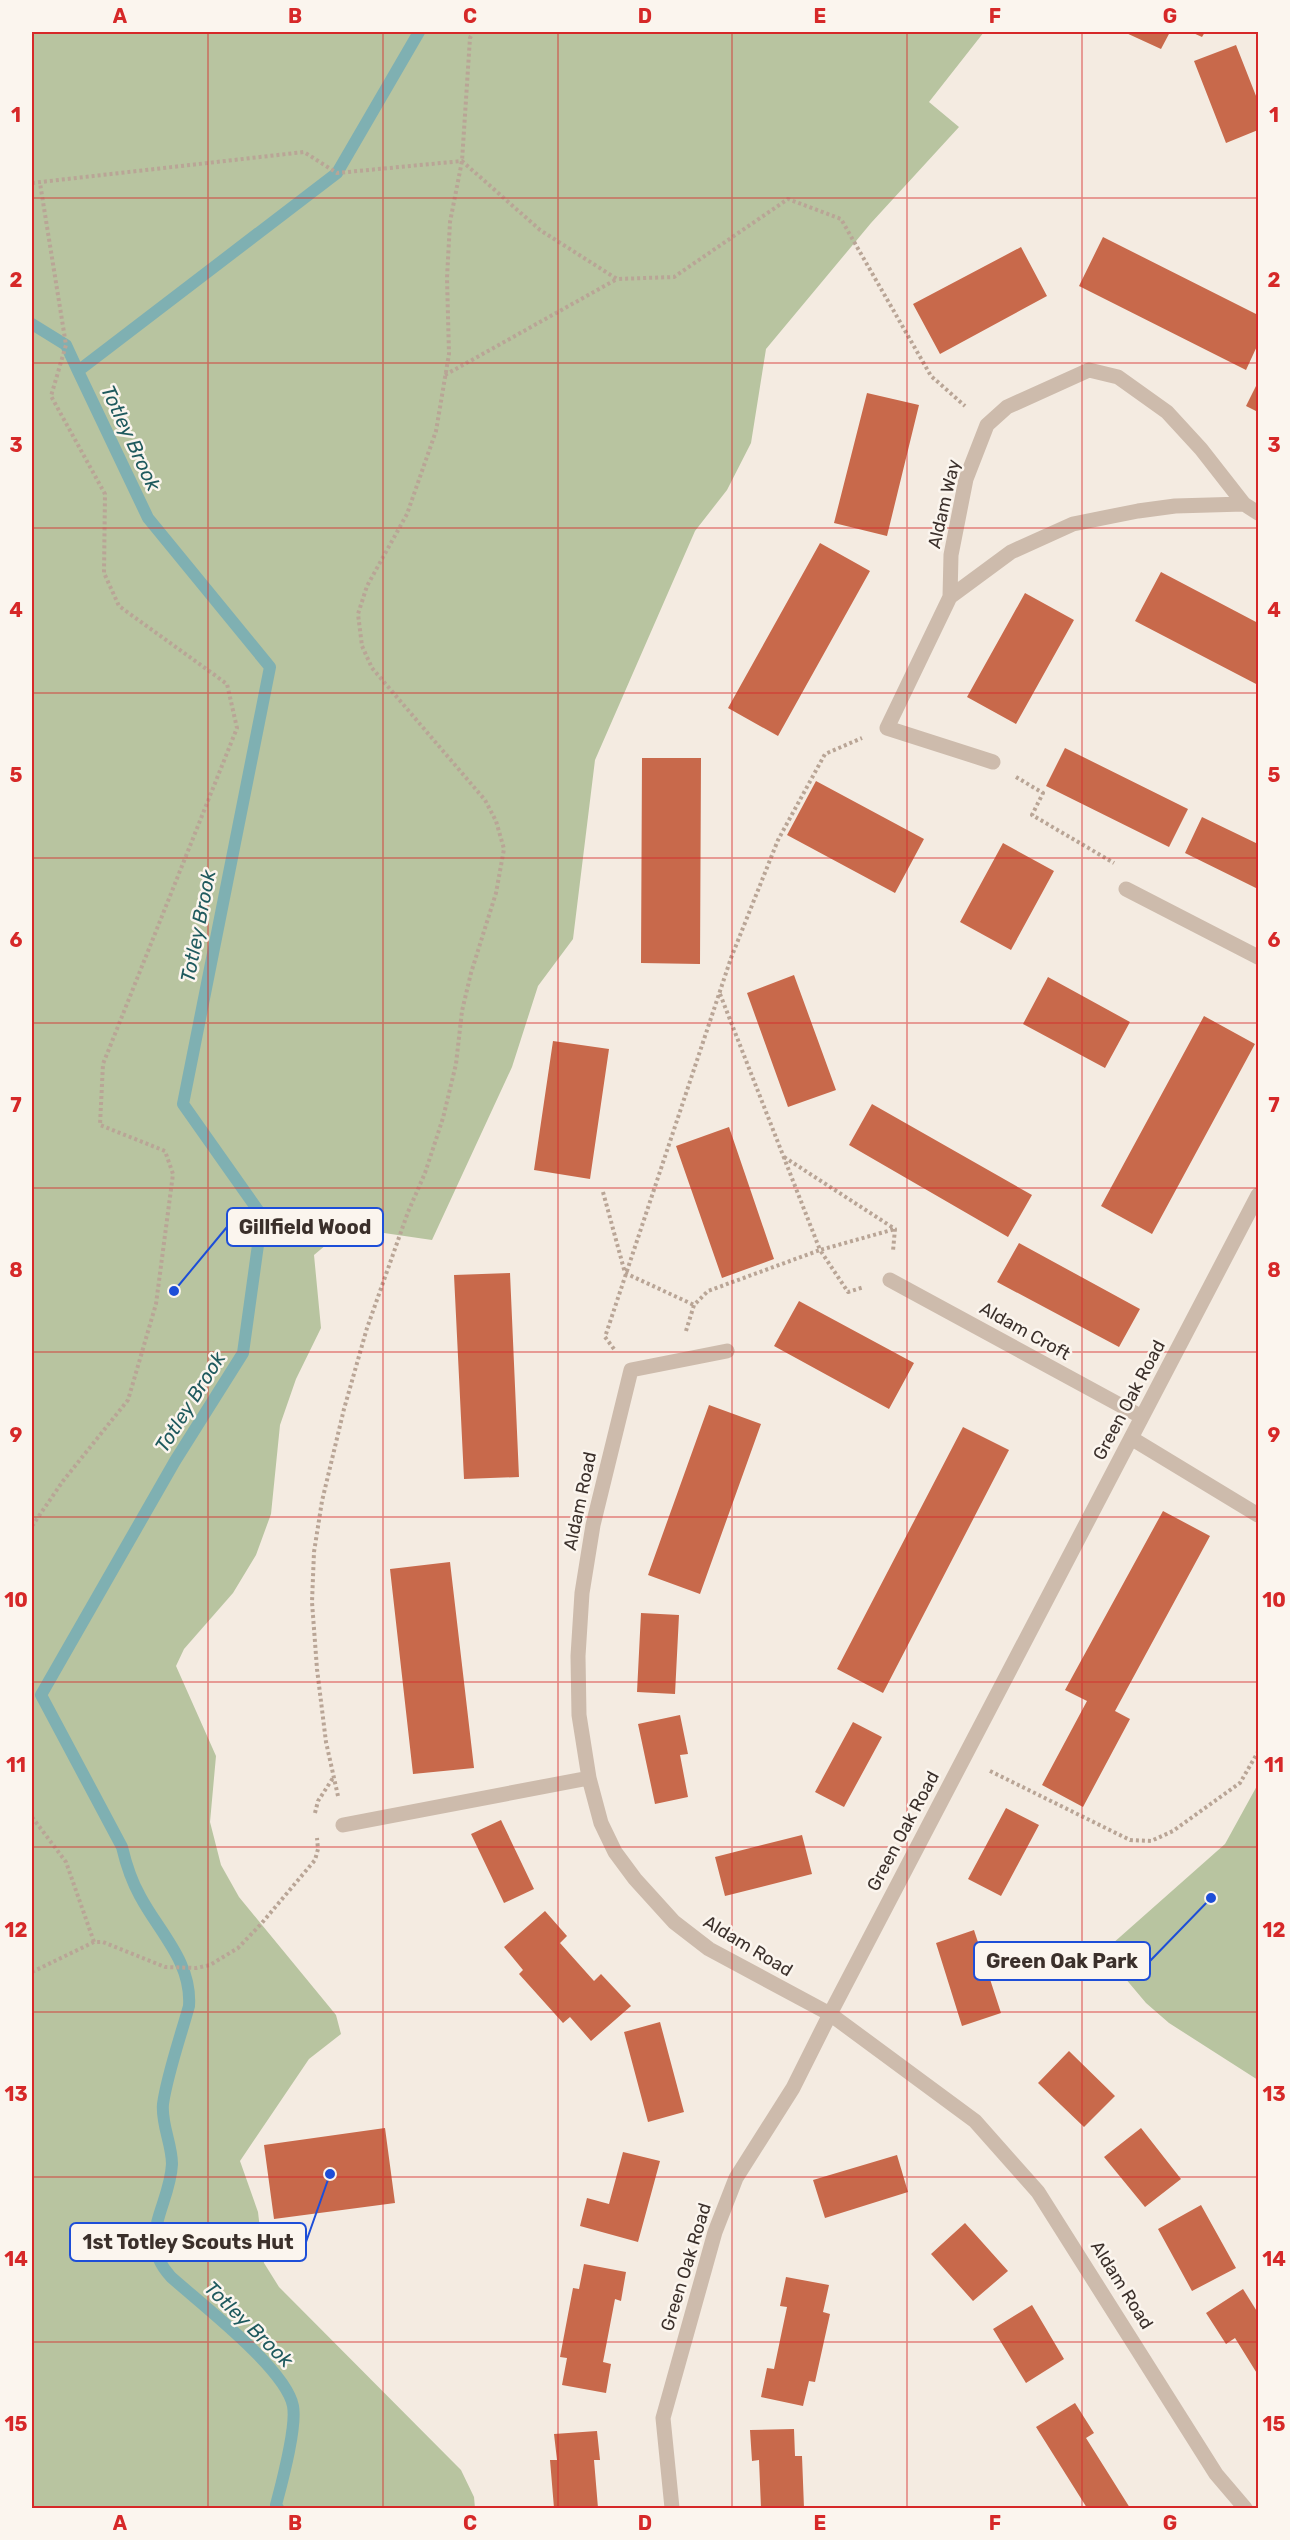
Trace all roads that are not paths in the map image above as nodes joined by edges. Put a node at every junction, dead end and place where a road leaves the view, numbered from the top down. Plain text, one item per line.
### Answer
1 (1244, 504) junction
2 (1258, 513) edge
3 (950, 597) junction
4 (993, 762) road end
5 (1126, 889) road end
6 (1258, 957) edge
7 (1258, 1195) edge
8 (890, 1280) road end
9 (727, 1351) dead end
10 (1142, 1417) junction
11 (1131, 1438) junction
12 (1258, 1515) edge
13 (589, 1778) junction
14 (343, 1825) road end
15 (830, 2014) junction
16 (672, 2508) edge
17 (1245, 2508) edge

1 - 2 street, Aldam Way
1 - 3 street, Aldam Way
1 - 3 street, Aldam Way
3 - 4 street, Aldam Way
5 - 6 street
7 - 10 street, Green Oak Road
8 - 10 street, Aldam Croft
9 - 13 street, Aldam Road
10 - 11 street, Green Oak Road
11 - 12 street
11 - 15 street, Green Oak Road
13 - 14 street
13 - 15 street, Aldam Road
15 - 16 street, Green Oak Road
15 - 17 street, Aldam Road

